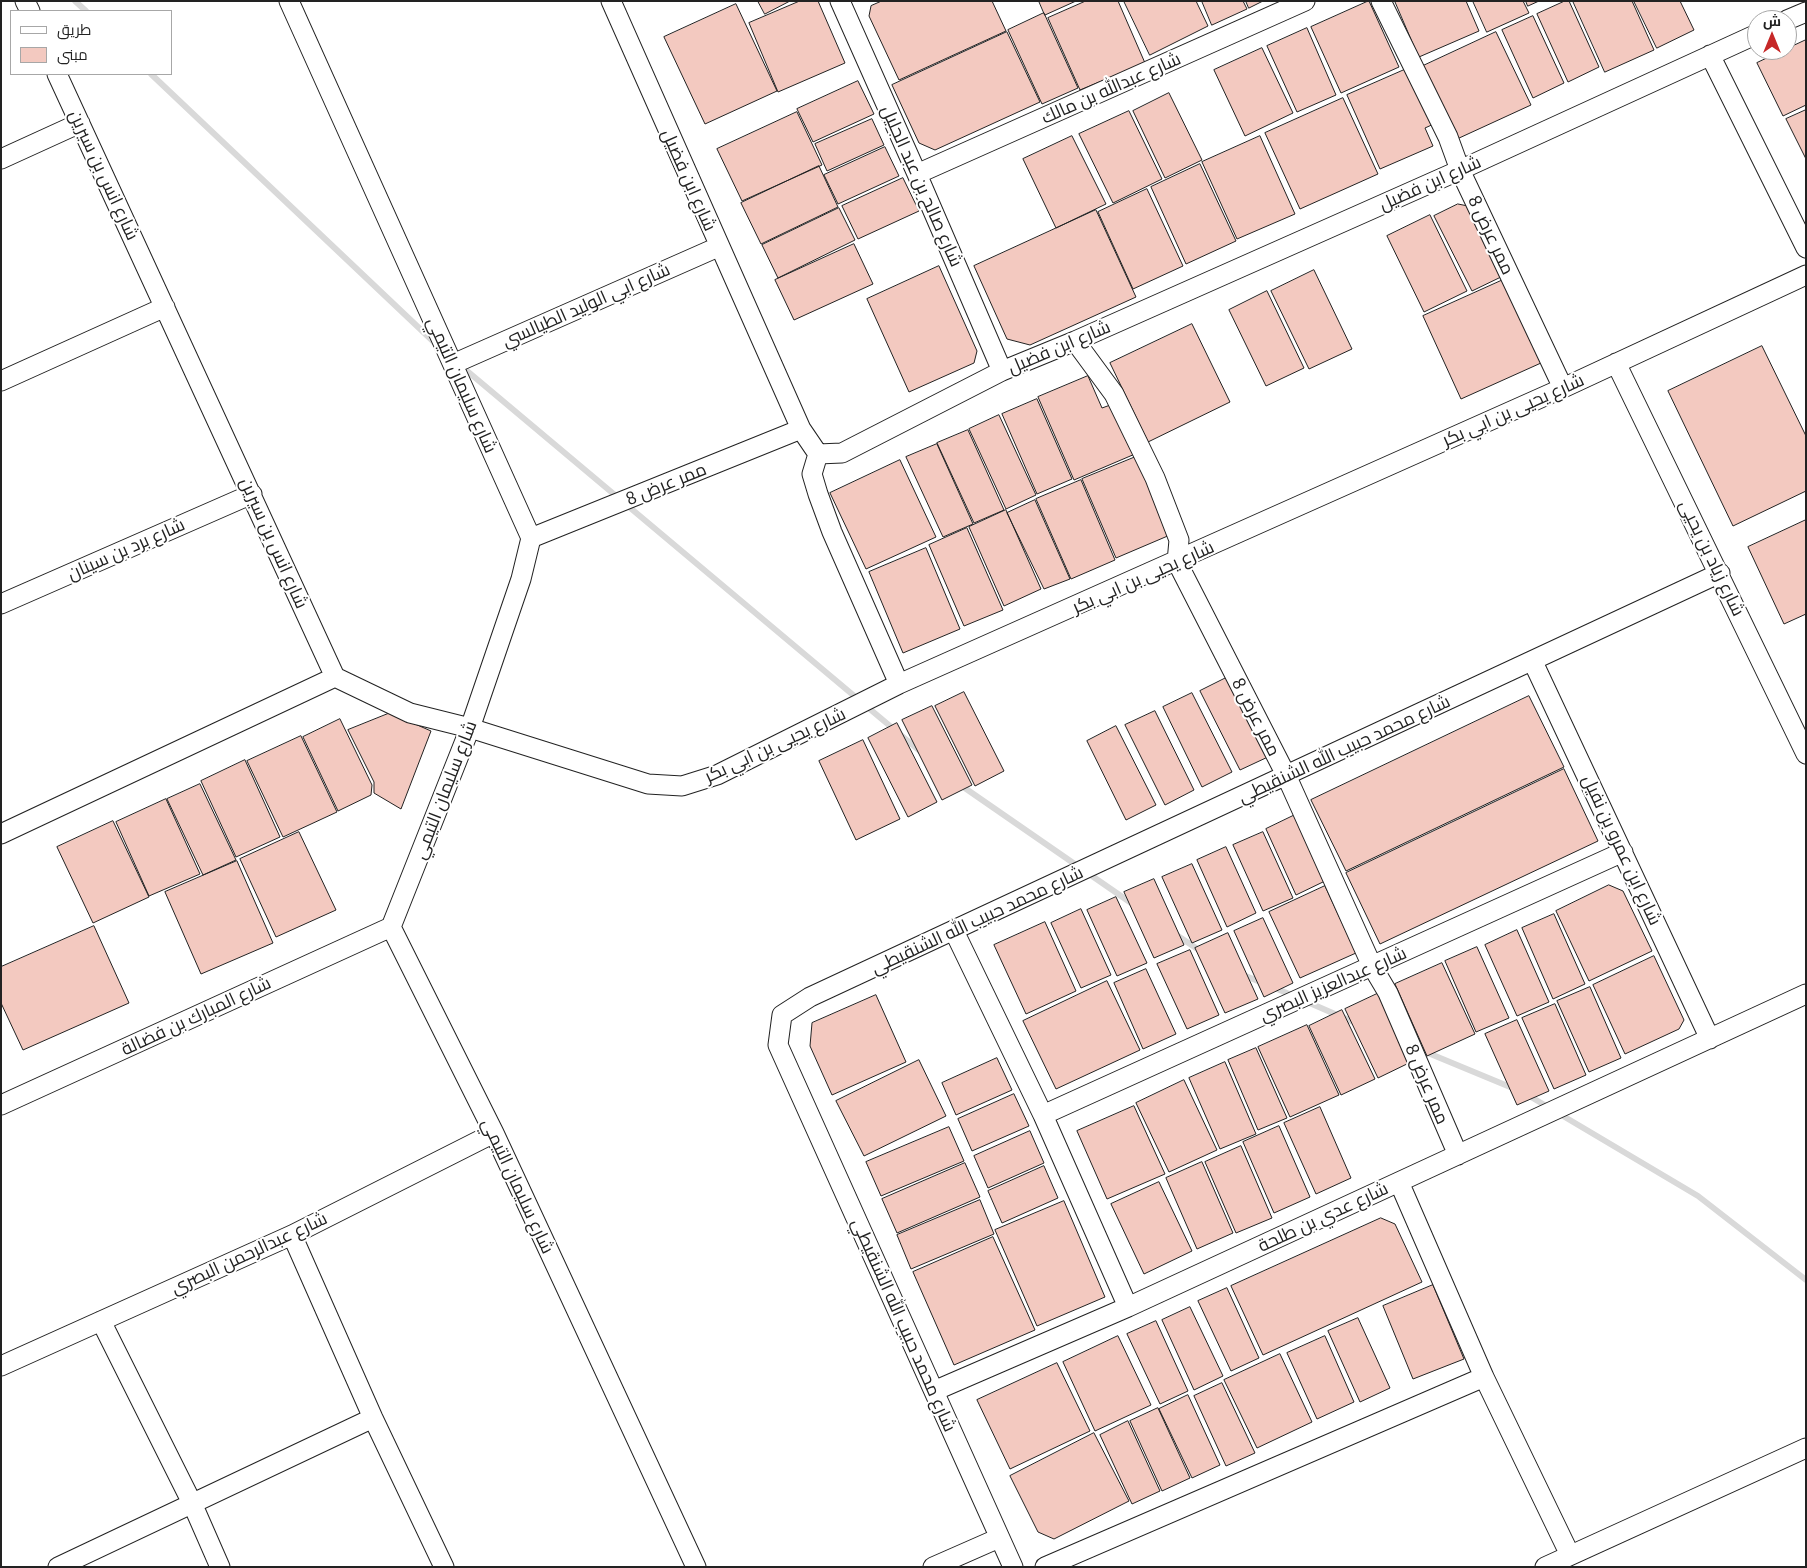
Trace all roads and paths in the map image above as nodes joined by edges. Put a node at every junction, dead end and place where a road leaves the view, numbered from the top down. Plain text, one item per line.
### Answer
1 (289, 1) edge
2 (611, 1) edge
3 (840, 1) edge
4 (1305, 1) edge
5 (1381, 1) edge
6 (1747, 38) edge
7 (1710, 55) junction
8 (58, 75) edge
9 (80, 124) junction
10 (1, 158) edge
11 (1460, 170) junction
12 (917, 174) junction
13 (718, 247) junction
14 (1806, 248) edge
15 (1806, 275) edge
16 (165, 307) junction
17 (1075, 341) junction
18 (1616, 363) junction
19 (453, 364) junction
20 (1002, 371) junction
21 (1, 381) edge
22 (1563, 388) junction
23 (800, 429) junction
24 (818, 454) junction
25 (252, 494) junction
26 (531, 538) junction
27 (1177, 562) junction
28 (1720, 573) junction
29 (1, 604) edge
30 (1532, 662) junction
31 (335, 677) junction
32 (899, 684) junction
33 (1799, 720) edge
34 (470, 728) junction
35 (1806, 754) edge
36 (1286, 776) junction
37 (1, 834) edge
38 (1623, 852) junction
39 (391, 927) junction
40 (954, 931) junction
41 (1372, 966) junction
42 (1806, 994) edge
43 (1710, 1039) junction
44 (1, 1105) edge
45 (1043, 1115) junction
46 (494, 1133) junction
47 (1458, 1155) junction
48 (1399, 1182) junction
49 (292, 1235) junction
50 (1128, 1307) junction
51 (101, 1321) junction
52 (1, 1366) edge
53 (1484, 1377) junction
54 (934, 1391) junction
55 (373, 1418) junction
56 (1806, 1448) edge
57 (192, 1503) junction
58 (1000, 1538) junction
59 (1570, 1556) junction
60 (58, 1567) edge
61 (220, 1567) edge
62 (444, 1567) edge
63 (696, 1567) edge
64 (933, 1567) edge
65 (1013, 1567) edge
66 (1045, 1567) edge
67 (1545, 1567) edge

1 - 19 street, شارع سليمان التيمي
2 - 13 street, شارع ابن فضيل
3 - 12 street, شارع صالح بن عبد الجليل
4 - 12 street, شارع عبدالله بن مالك
5 - 11 street, ممر عرض 8
6 - 7 street, شارع ابن فضيل
7 - 11 street, شارع ابن فضيل
7 - 14 street
8 - 9 street, شارع انس بن سيرين
9 - 10 street
9 - 16 street, شارع انس بن سيرين
11 - 17 street, شارع ابن فضيل
11 - 22 street, ممر عرض 8
12 - 20 street, شارع صالح بن عبد الجليل
13 - 19 street, شارع ابي الوليد الطيالسي
13 - 23 street, شارع ابن فضيل
15 - 18 street, شارع يحيى بن ابي بكر
16 - 21 street
16 - 25 street, شارع انس بن سيرين
17 - 20 street, شارع ابن فضيل
17 - 27 street, ممر عرض 8
18 - 22 street, شارع يحيى بن ابي بكر
18 - 28 street, شارع زياد بن يحيى
19 - 26 street, شارع سليمان التيمي
20 - 24 street, شارع ابن فضيل
22 - 27 street, شارع يحيى بن ابي بكر
23 - 24 street, شارع ابن فضيل
23 - 26 street, ممر عرض 8
24 - 32 street
25 - 29 street, شارع برد بن سينان
25 - 31 street, شارع انس بن سيرين
26 - 34 street, شارع سليمان التيمي
27 - 32 street, شارع يحيى بن ابي بكر
27 - 36 street, ممر عرض 8
28 - 30 street, شارع محمد حبيب الله الشنقيطي
28 - 33 street, شارع زياد بن يحيى
30 - 36 street, شارع محمد حبيب الله الشنقيطي
30 - 38 street, شارع ابن عمرو بن نفيل
31 - 34 street, شارع يحيى بن ابي بكر
31 - 37 street
32 - 34 street, شارع يحيى بن ابي بكر
33 - 35 street, شارع زياد بن يحيى
34 - 39 street, شارع سليمان التيمي
36 - 40 street, شارع محمد حبيب الله الشنقيطي
36 - 41 street, ممر عرض 8
38 - 41 street, شارع عبدالعزيز البصري
38 - 43 street, شارع ابن عمرو بن نفيل
39 - 44 street, شارع المبارك بن فضالة
39 - 46 street, شارع سليمان التيمي
40 - 45 street
40 - 54 street, شارع محمد حبيب الله الشنقيطي
41 - 45 street, شارع عبدالعزيز البصري
41 - 47 street, ممر عرض 8
42 - 43 street, شارع عدي بن طلحة
43 - 47 street, شارع عدي بن طلحة
45 - 50 street
46 - 49 street, شارع عبدالرحمن البصري
46 - 63 street, شارع سليمان التيمي
47 - 48 street, شارع عدي بن طلحة
48 - 50 street, شارع عدي بن طلحة
48 - 53 street
49 - 51 street, شارع عبدالرحمن البصري
49 - 55 street
50 - 54 street, شارع عدي بن طلحة
51 - 52 street, شارع عبدالرحمن البصري
51 - 57 street
53 - 59 street
53 - 66 street
54 - 58 street, شارع محمد حبيب الله الشنقيطي
55 - 57 street
55 - 62 street
56 - 59 street
57 - 60 street
57 - 61 street
58 - 64 street
58 - 65 street, شارع محمد حبيب الله الشنقيطي
59 - 67 street

